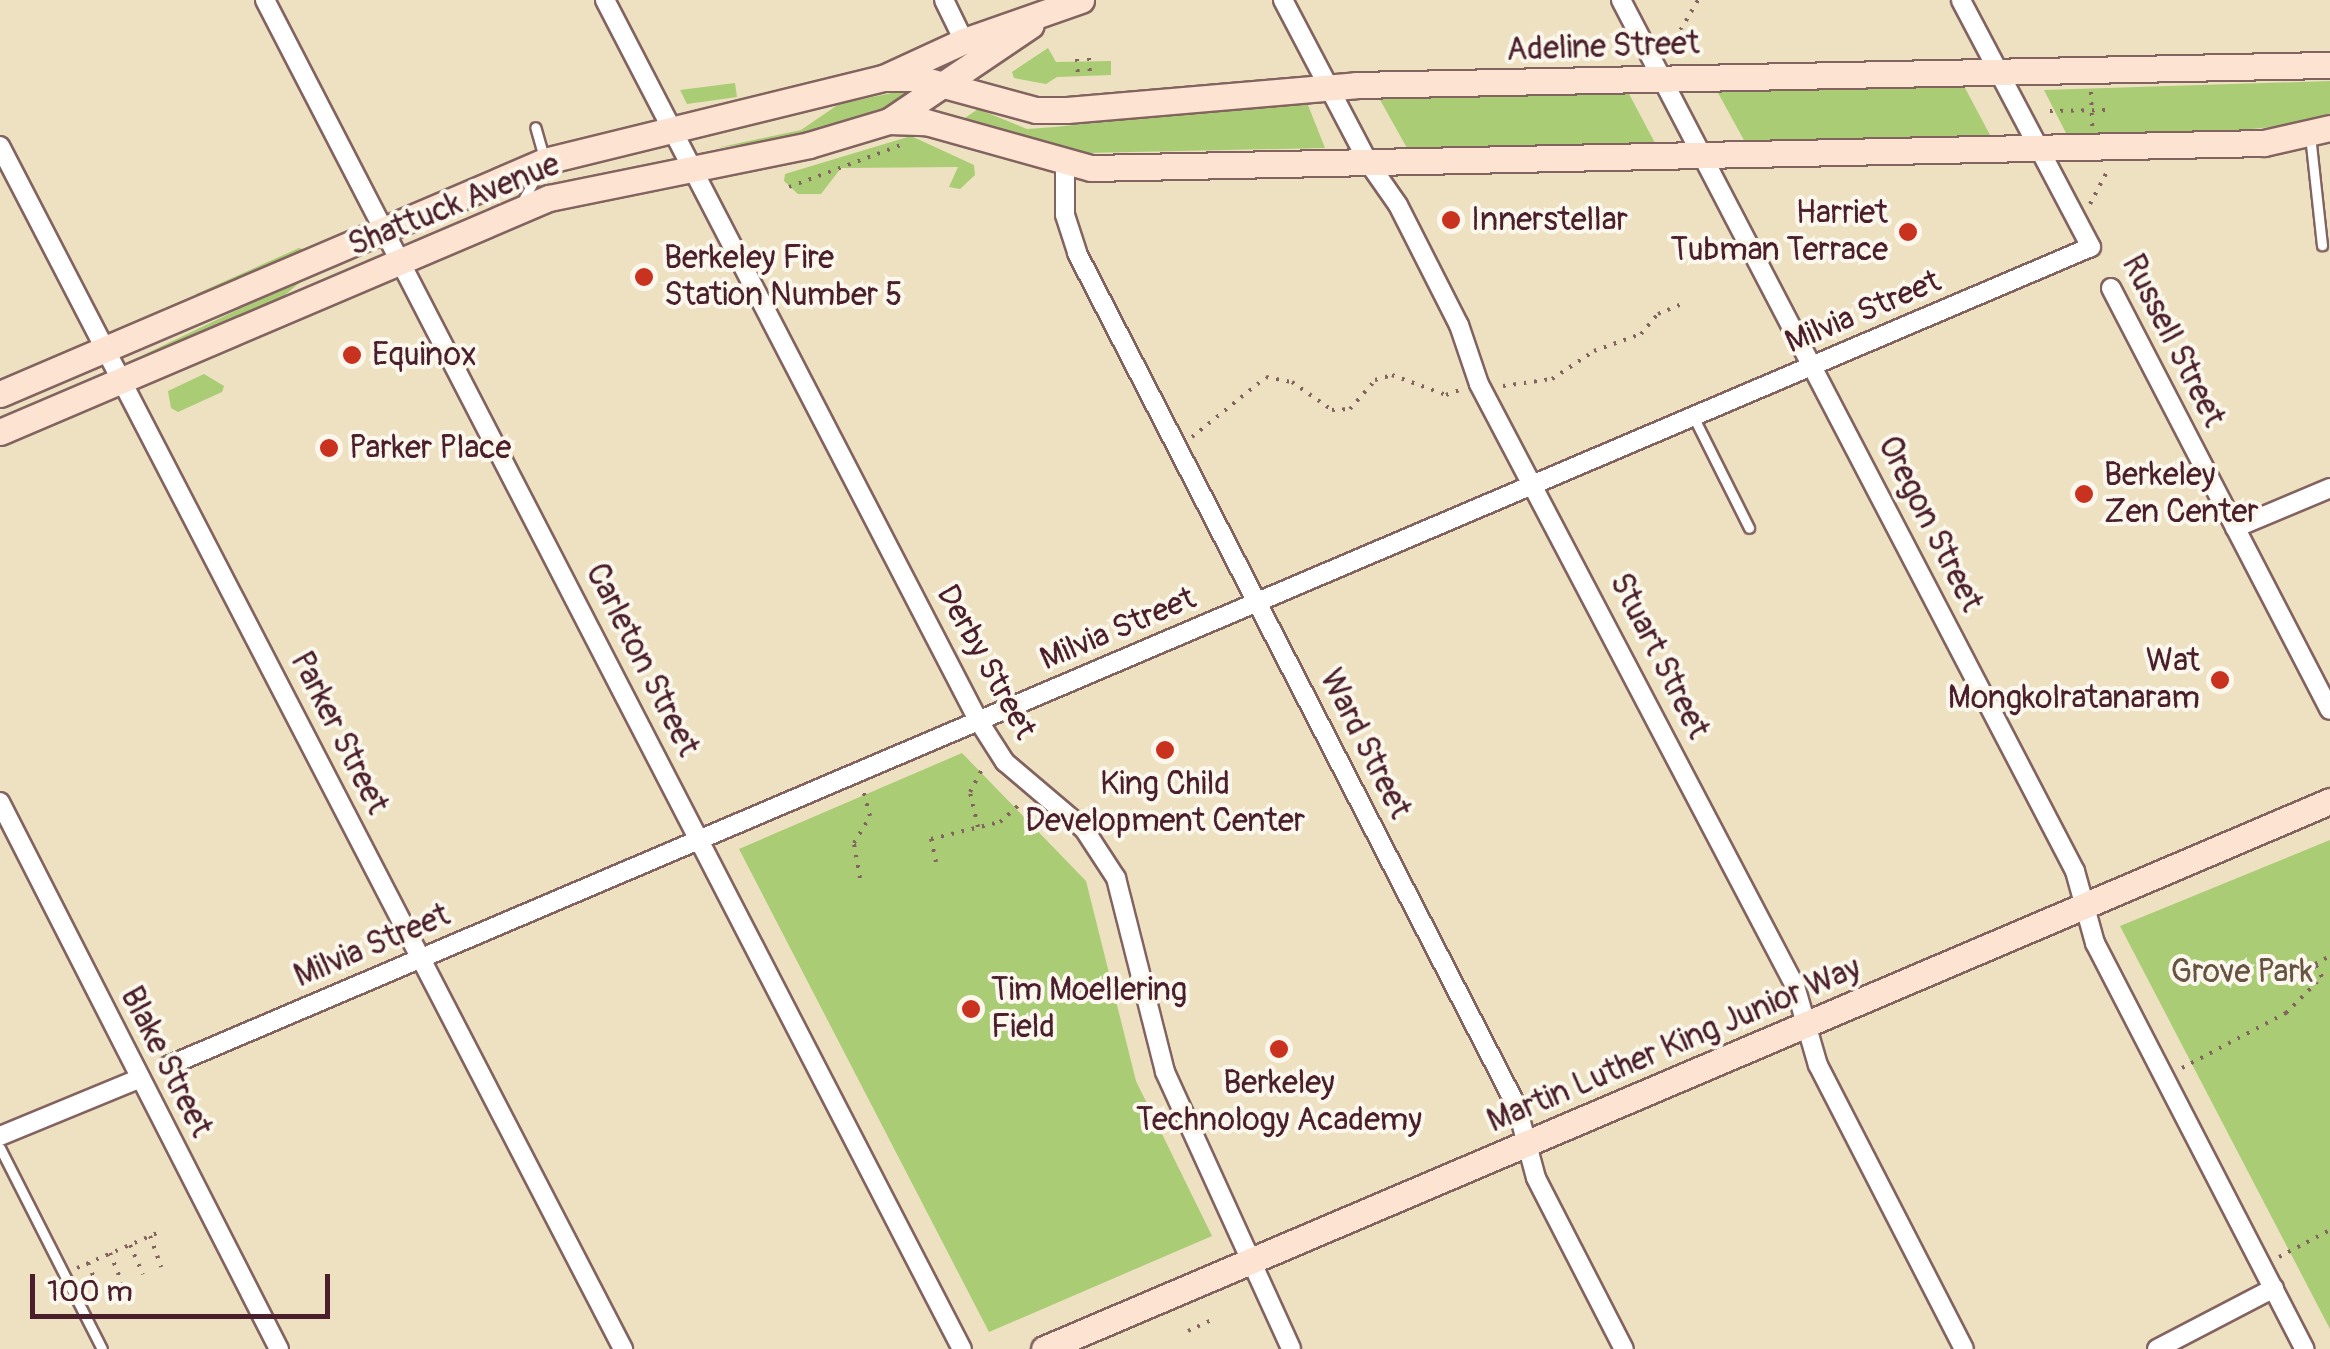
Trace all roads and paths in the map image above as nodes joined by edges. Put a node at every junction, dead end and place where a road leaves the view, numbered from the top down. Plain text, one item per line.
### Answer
1 (265, 0) edge
2 (605, 0) edge
3 (944, 0) edge
4 (1082, 0) edge
5 (1283, 0) edge
6 (1621, 0) edge
7 (1698, 0) edge
8 (1961, 0) edge
9 (1043, 16) junction
10 (964, 41) junction
11 (1670, 48) dead end
12 (1090, 58) dead end
13 (1077, 59) dead end
14 (2330, 65) edge
15 (1999, 71) junction
16 (883, 78) junction
17 (1090, 78) dead end
18 (1663, 78) junction
19 (1078, 79) dead end
20 (944, 86) junction
21 (1328, 86) junction
22 (2090, 87) dead end
23 (2092, 110) junction
24 (2108, 110) dead end
25 (2050, 111) dead end
26 (889, 121) junction
27 (535, 127) dead end
28 (671, 131) junction
29 (2092, 132) dead end
30 (2320, 132) edge
31 (915, 140) dead end
32 (0, 146) edge
33 (2126, 146) junction
34 (2040, 148) junction
35 (544, 149) junction
36 (1704, 154) junction
37 (1368, 162) junction
38 (1065, 165) junction
39 (692, 168) junction
40 (789, 186) dead end
41 (515, 210) junction
42 (384, 229) junction
43 (2087, 240) junction
44 (2322, 245) dead end
45 (401, 259) junction
46 (2112, 288) dead end
47 (1684, 303) dead end
48 (106, 348) junction
49 (1815, 366) junction
50 (123, 379) junction
51 (1479, 384) junction
52 (0, 394) edge
53 (1693, 416) junction
54 (0, 432) edge
55 (1177, 445) junction
56 (1534, 484) junction
57 (2330, 488) edge
58 (1749, 528) dead end
59 (2236, 528) junction
60 (1258, 602) junction
61 (2330, 710) edge
62 (978, 720) junction
63 (995, 746) junction
64 (855, 772) junction
65 (1037, 789) junction
66 (2330, 801) edge
67 (0, 802) edge
68 (978, 827) junction
69 (700, 840) junction
70 (936, 862) dead end
71 (860, 878) dead end
72 (2085, 906) junction
73 (2330, 956) edge
74 (422, 958) junction
75 (1806, 1024) junction
76 (168, 1066) dead end
77 (2165, 1077) junction
78 (141, 1078) junction
79 (0, 1136) edge
80 (1526, 1142) junction
81 (0, 1148) edge
82 (2330, 1230) edge
83 (158, 1233) dead end
84 (150, 1236) junction
85 (130, 1245) junction
86 (110, 1253) junction
87 (1252, 1260) junction
88 (88, 1263) junction
89 (161, 1267) dead end
90 (2263, 1268) junction
91 (62, 1272) junction
92 (143, 1274) dead end
93 (122, 1283) dead end
94 (2274, 1288) junction
95 (100, 1292) dead end
96 (1212, 1319) dead end
97 (1188, 1331) dead end
98 (102, 1349) edge
99 (279, 1349) edge
100 (623, 1349) edge
101 (962, 1349) edge
102 (1044, 1349) edge
103 (1292, 1349) edge
104 (1624, 1349) edge
105 (1964, 1349) edge
106 (2157, 1349) edge
107 (2305, 1349) edge

1 - 42 street, Carleton Street
2 - 28 street, Derby Street
3 - 10 street
4 - 9 main road, Shattuck Avenue
5 - 21 street, Stuart Street
6 - 18 street, Oregon Street
7 - 11 path
8 - 15 street, Russell Street
9 - 10 main road, Shattuck Avenue
9 - 20 main road, Shattuck Avenue
10 - 16 main road, Shattuck Avenue
12 - 17 path
13 - 19 path
14 - 15 main road, Adeline Street
15 - 18 main road, Adeline Street
15 - 34 street, Russell Street
16 - 20 main road, Adeline Street
16 - 28 main road, Shattuck Avenue
18 - 21 main road, Adeline Street
18 - 36 street, Oregon Street
20 - 21 main road, Adeline Street
20 - 26 main road, Shattuck Avenue
21 - 37 street, Stuart Street
22 - 23 path
23 - 24 path
23 - 25 path
23 - 29 path
26 - 38 main road
26 - 39 main road, Shattuck Avenue
27 - 35 lane
28 - 35 main road, Shattuck Avenue
28 - 39 street, Derby Street
30 - 33 main road
30 - 44 lane
31 - 40 path
32 - 48 street, Parker Street
33 - 34 main road
33 - 43 path
34 - 36 main road
34 - 43 street, Russell Street
35 - 41 lane
35 - 42 main road, Shattuck Avenue
36 - 37 main road
36 - 49 street, Oregon Street
37 - 38 main road
37 - 51 street, Stuart Street
38 - 55 street, Ward Street
39 - 41 main road, Shattuck Avenue
39 - 62 street, Derby Street
41 - 45 main road, Shattuck Avenue
42 - 45 street, Carleton Street
42 - 48 main road, Shattuck Avenue
43 - 49 street, Milvia Street
45 - 50 main road, Shattuck Avenue
45 - 69 street, Carleton Street
46 - 59 street, Russell Street
47 - 51 path
48 - 50 street, Parker Street
48 - 52 main road, Shattuck Avenue
49 - 53 street, Milvia Street
49 - 72 street, Oregon Street
50 - 54 main road, Shattuck Avenue
50 - 74 street, Parker Street
51 - 55 path
51 - 56 street, Stuart Street
53 - 56 street, Milvia Street
53 - 58 lane
55 - 60 street, Ward Street
56 - 60 street, Milvia Street
56 - 75 street, Stuart Street
57 - 59 street
59 - 61 street, Russell Street
60 - 62 street, Milvia Street
60 - 80 street, Ward Street
62 - 63 street, Derby Street
62 - 64 street, Milvia Street
63 - 65 street, Derby Street
63 - 68 path
64 - 69 street, Milvia Street
64 - 71 path
65 - 68 path
65 - 87 street, Derby Street
66 - 72 main road, Martin Luther King Junior Way
67 - 78 street, Blake Street
68 - 70 path
69 - 74 street, Milvia Street
69 - 101 street, Carleton Street
72 - 75 main road, Martin Luther King Junior Way
72 - 77 street, Oregon Street
73 - 77 path
74 - 76 street, Milvia Street
74 - 100 street, Parker Street
75 - 80 main road, Martin Luther King Junior Way
75 - 105 street, Stuart Street
77 - 90 street, Oregon Street
78 - 79 street
78 - 99 street, Blake Street
80 - 87 main road, Martin Luther King Junior Way
80 - 104 street, Ward Street
81 - 91 lane
82 - 90 path
83 - 84 path
84 - 85 path
84 - 89 path
85 - 86 path
85 - 92 path
86 - 88 path
86 - 93 path
87 - 102 main road, Martin Luther King Junior Way
87 - 103 street, Derby Street
88 - 91 path
88 - 95 path
90 - 94 street, Oregon Street
91 - 98 lane
94 - 106 street
94 - 107 street, Oregon Street
96 - 97 path

